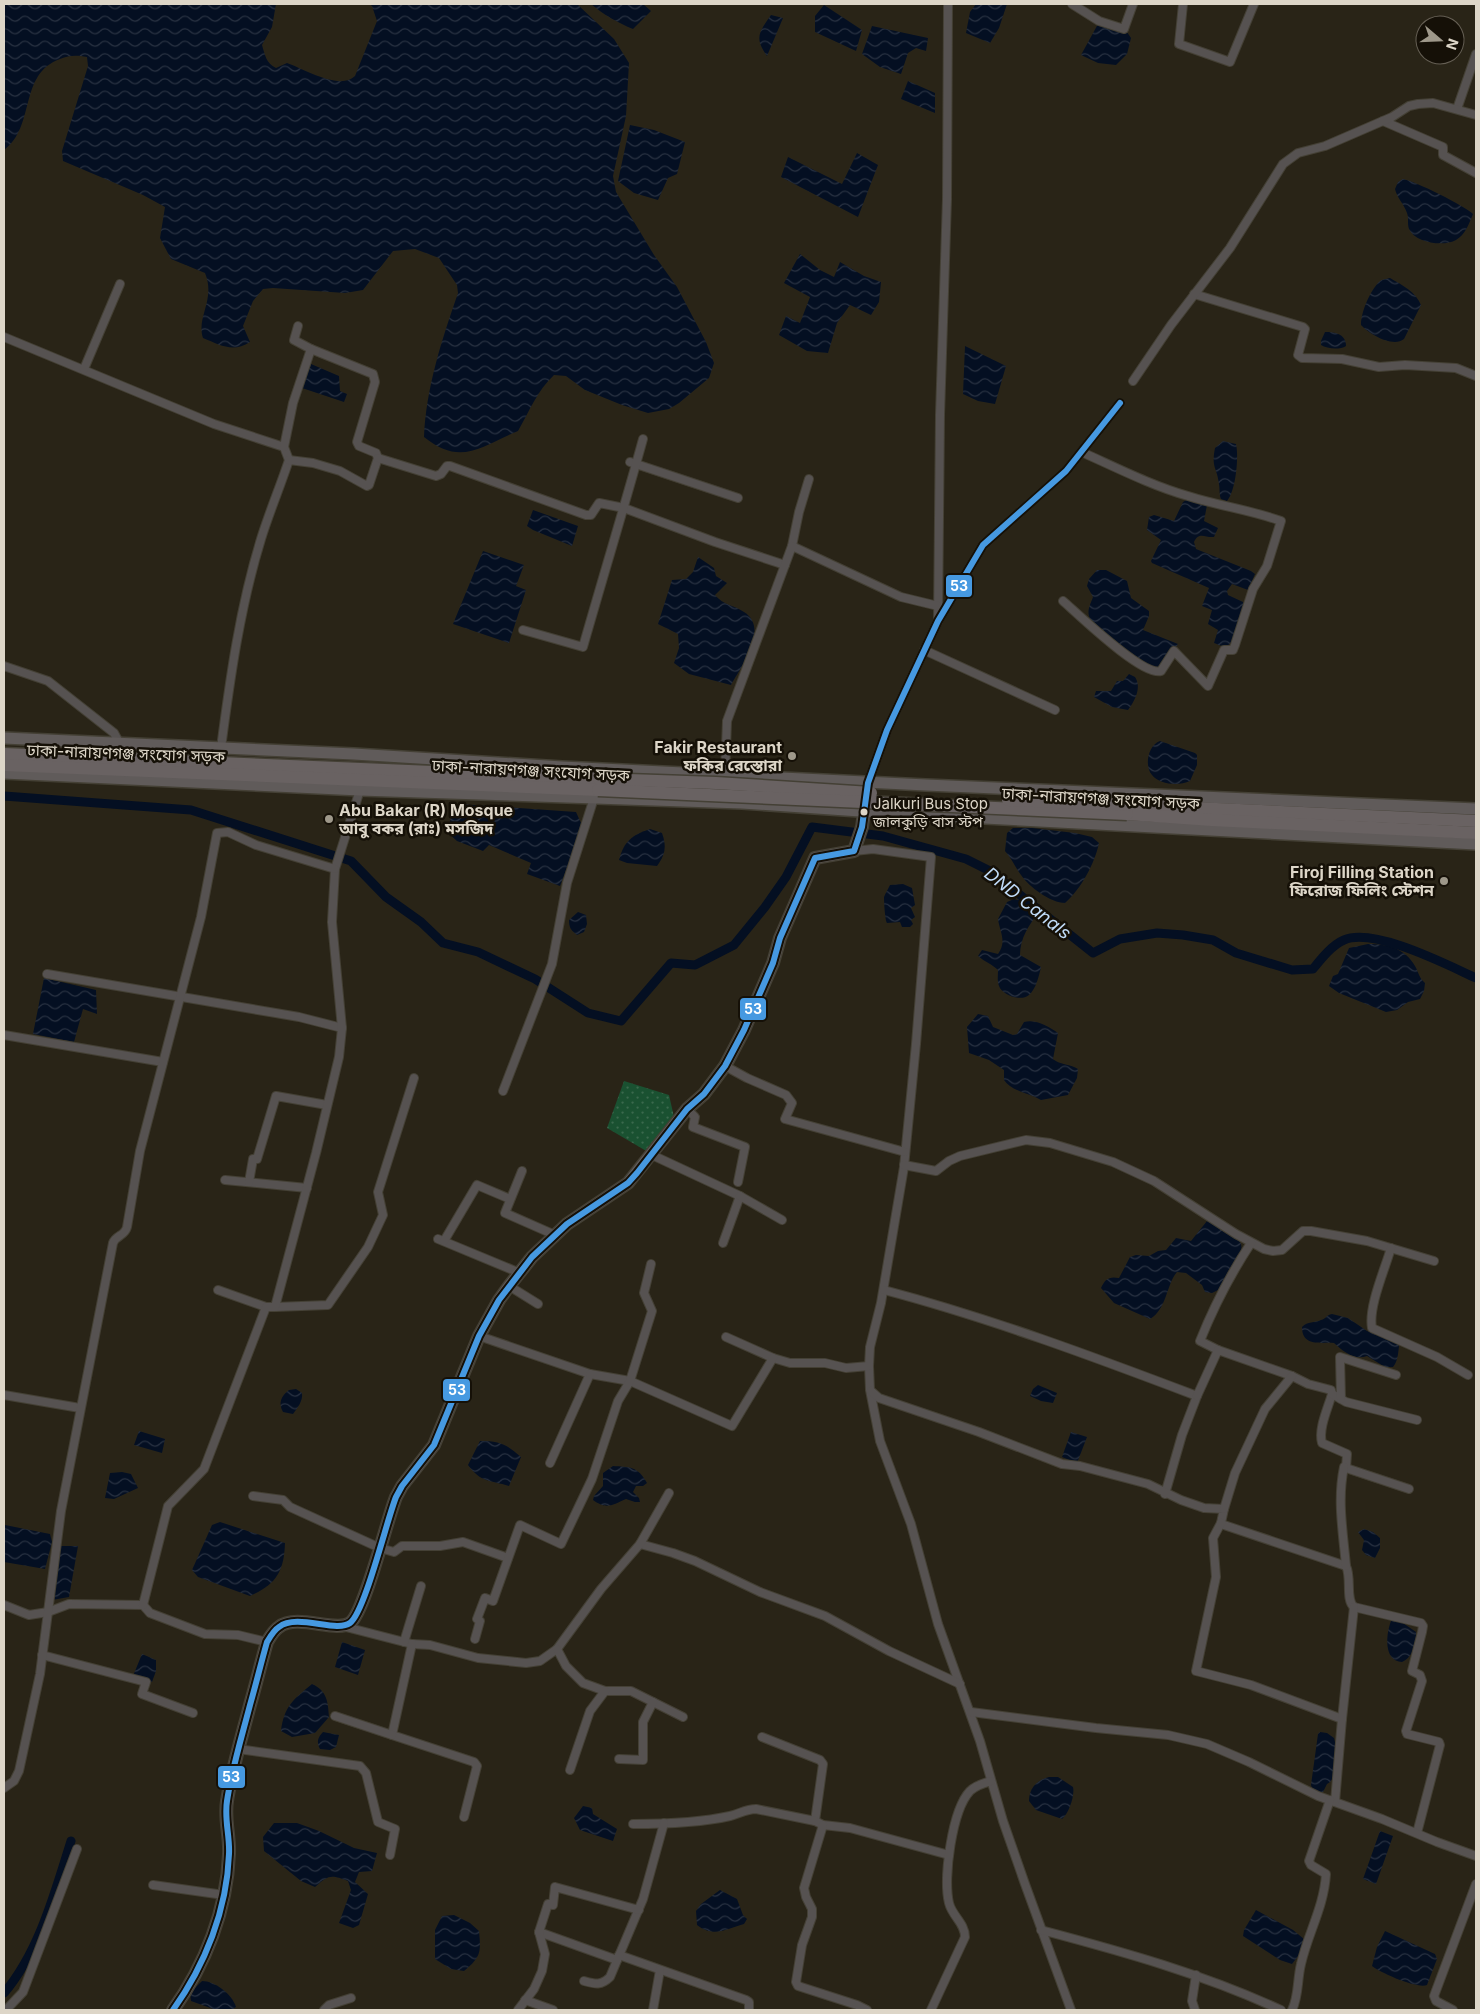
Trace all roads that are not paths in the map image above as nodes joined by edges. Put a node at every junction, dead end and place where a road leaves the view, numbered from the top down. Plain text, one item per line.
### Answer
1 (948, 4) edge
2 (1072, 4) edge
3 (1132, 4) edge
4 (1183, 4) edge
5 (1254, 4) edge
6 (1476, 54) edge
7 (1457, 109) junction
8 (1476, 115) edge
9 (1383, 121) junction
10 (1476, 173) edge
11 (120, 284) dead end
12 (1194, 294) junction
13 (298, 326) dead end
14 (4, 336) edge
15 (311, 350) junction
16 (84, 369) junction
17 (1476, 376) edge
18 (1133, 381) dead end
19 (1120, 403) dead end
20 (643, 438) dead end
21 (284, 447) junction
22 (1086, 454) dead end
23 (378, 458) junction
24 (289, 460) junction
25 (634, 463) junction
26 (809, 479) dead end
27 (738, 498) dead end
28 (624, 508) junction
29 (792, 546) junction
30 (785, 565) junction
31 (1063, 601) dead end
32 (938, 606) junction
33 (938, 621) junction
34 (524, 630) dead end
35 (924, 650) junction
36 (4, 666) edge
37 (1055, 710) dead end
38 (4, 738) edge
39 (120, 744) junction
40 (221, 748) junction
41 (4, 754) edge
42 (120, 758) junction
43 (4, 764) edge
44 (4, 772) edge
45 (725, 775) junction
46 (561, 782) junction
47 (868, 782) junction
48 (597, 789) junction
49 (360, 790) junction
50 (1476, 809) edge
51 (865, 811) junction
52 (1163, 811) junction
53 (1384, 811) junction
54 (1476, 821) edge
55 (1476, 833) edge
56 (1389, 834) junction
57 (1476, 844) edge
58 (855, 847) junction
59 (336, 869) junction
60 (47, 974) dead end
61 (180, 996) junction
62 (342, 1028) junction
63 (4, 1035) edge
64 (163, 1062) junction
65 (725, 1066) junction
66 (414, 1078) dead end
67 (503, 1091) dead end
68 (328, 1105) junction
69 (687, 1109) junction
70 (905, 1152) junction
71 (652, 1155) junction
72 (904, 1165) junction
73 (522, 1171) dead end
74 (225, 1180) dead end
75 (249, 1182) junction
76 (738, 1182) dead end
77 (307, 1188) junction
78 (740, 1196) junction
79 (510, 1199) junction
80 (782, 1220) dead end
81 (555, 1235) junction
82 (723, 1243) dead end
83 (1251, 1243) junction
84 (1391, 1248) junction
85 (1434, 1261) dead end
86 (651, 1264) dead end
87 (520, 1273) junction
88 (509, 1286) junction
89 (218, 1290) dead end
90 (884, 1290) junction
91 (538, 1304) dead end
92 (266, 1307) junction
93 (275, 1307) junction
94 (479, 1336) junction
95 (726, 1337) dead end
96 (1218, 1350) junction
97 (773, 1358) junction
98 (868, 1366) junction
99 (590, 1374) junction
100 (1396, 1375) dead end
101 (1468, 1375) dead end
102 (1292, 1376) junction
103 (630, 1381) junction
104 (870, 1390) junction
105 (1332, 1394) junction
106 (4, 1395) edge
107 (1197, 1396) junction
108 (1341, 1399) junction
109 (80, 1408) junction
110 (1417, 1420) dead end
111 (550, 1463) dead end
112 (1344, 1467) junction
113 (1409, 1489) dead end
114 (669, 1493) dead end
115 (1165, 1494) junction
116 (253, 1496) dead end
117 (1224, 1509) junction
118 (1221, 1523) junction
119 (640, 1544) junction
120 (380, 1548) junction
121 (508, 1558) junction
122 (1346, 1566) junction
123 (421, 1586) dead end
124 (4, 1605) edge
125 (143, 1605) junction
126 (1354, 1607) junction
127 (48, 1612) junction
128 (340, 1626) junction
129 (474, 1639) dead end
130 (267, 1642) junction
131 (408, 1643) junction
132 (557, 1649) junction
133 (42, 1656) junction
134 (960, 1684) junction
135 (605, 1691) junction
136 (653, 1702) junction
137 (971, 1712) junction
138 (193, 1713) dead end
139 (335, 1716) dead end
140 (683, 1717) dead end
141 (1342, 1720) junction
142 (392, 1735) junction
143 (762, 1737) dead end
144 (238, 1749) junction
145 (619, 1759) dead end
146 (570, 1770) dead end
147 (991, 1781) junction
148 (4, 1788) edge
149 (1332, 1801) junction
150 (464, 1817) dead end
151 (815, 1821) junction
152 (664, 1823) junction
153 (633, 1824) dead end
154 (823, 1825) junction
155 (1417, 1833) junction
156 (77, 1848) dead end
157 (390, 1855) dead end
158 (949, 1855) junction
159 (1476, 1856) edge
160 (1476, 1884) edge
161 (153, 1885) dead end
162 (224, 1895) junction
163 (639, 1910) junction
164 (1041, 1930) junction
165 (539, 1932) junction
166 (618, 1958) junction
167 (660, 1970) junction
168 (1196, 1975) junction
169 (584, 1981) dead end
170 (351, 1998) dead end
171 (525, 2000) junction
172 (6, 2010) edge
173 (173, 2010) edge
174 (324, 2010) edge
175 (518, 2010) edge
176 (553, 2010) edge
177 (653, 2010) edge
178 (750, 2010) edge
179 (867, 2010) edge
180 (931, 2010) edge
181 (1071, 2010) edge
182 (1195, 2010) edge
183 (1281, 2010) edge
184 (1292, 2010) edge
185 (1452, 2010) edge

1 - 32 street
2 - 3 street
4 - 5 street
6 - 7 street
7 - 8 street
7 - 9 street
9 - 10 street
9 - 12 street
11 - 16 street
12 - 17 street
12 - 18 street
13 - 15 street
14 - 16 street
15 - 21 street
15 - 23 street
16 - 21 street
19 - 33 street
20 - 25 street
21 - 24 street
22 - 31 street
23 - 24 street
23 - 28 street
24 - 40 street
25 - 27 street
25 - 28 street
26 - 29 street
28 - 30 street
28 - 34 street
29 - 30 street
29 - 32 street
30 - 45 street
32 - 33 street
33 - 35 street
35 - 37 street
35 - 47 street
36 - 39 street
38 - 39 street
39 - 40 street
39 - 42 street
40 - 46 street
41 - 42 main road, ঢাকা-নারায়ণগঞ্জ সংযোগ সড়ক
42 - 46 main road, ঢাকা-নারায়ণগঞ্জ সংযোগ সড়ক
43 - 46 main road, ঢাকা-নারায়ণগঞ্জ সংযোগ সড়ক
44 - 49 street
45 - 46 street
45 - 47 street
46 - 48 main road, ঢাকা-নারায়ণগঞ্জ সংযোগ সড়ক
46 - 49 street
47 - 51 street
47 - 52 street
48 - 51 street
48 - 52 main road, ঢাকা-নারায়ণগঞ্জ সংযোগ সড়ক, bridge
48 - 67 street
49 - 59 street
50 - 53 street
51 - 52 street
51 - 58 street
52 - 53 main road, ঢাকা-নারায়ণগঞ্জ সংযোগ সড়ক
52 - 56 main road, ঢাকা-নারায়ণগঞ্জ সংযোগ সড়ক
53 - 54 main road, ঢাকা-নারায়ণগঞ্জ সংযোগ সড়ক
55 - 56 main road, ঢাকা-নারায়ণগঞ্জ সংযোগ সড়ক
56 - 57 street
58 - 65 street
58 - 70 street
59 - 61 street
59 - 62 street
60 - 61 street
61 - 62 street
61 - 64 street
62 - 68 street
63 - 64 street
64 - 109 street
65 - 69 street
65 - 70 street
66 - 93 street
68 - 75 street
68 - 77 street
69 - 71 street
69 - 76 street
70 - 72 street
71 - 78 street
71 - 81 street
72 - 83 street
72 - 90 street
73 - 79 street
74 - 75 street
75 - 77 street
77 - 93 street
78 - 80 street
78 - 82 street
79 - 81 street
79 - 87 street
81 - 87 street
83 - 84 street
83 - 96 street
84 - 85 street
84 - 101 street
86 - 103 street
87 - 88 street
88 - 91 street
88 - 94 street
89 - 92 street
90 - 98 street
90 - 107 street
92 - 93 street
92 - 125 street
94 - 99 street
94 - 120 street
95 - 97 street
96 - 102 street
96 - 107 street
97 - 98 street
97 - 103 street
98 - 104 street
99 - 103 street
99 - 111 street
100 - 108 street
102 - 105 street
102 - 117 street
103 - 121 street
104 - 115 street
104 - 134 street
105 - 108 street
105 - 112 street
106 - 109 street
107 - 115 street
108 - 110 street
109 - 127 street
112 - 113 street
112 - 122 street
114 - 119 street
115 - 117 street
116 - 120 street
117 - 118 street
118 - 122 street
118 - 141 street
119 - 132 street
119 - 134 street
120 - 121 street
120 - 128 street
121 - 129 street
122 - 126 street
123 - 131 street
124 - 127 street
125 - 127 street
125 - 130 street
126 - 141 street
126 - 155 street
127 - 133 street
128 - 130 street
128 - 131 street
130 - 144 street
131 - 132 street
131 - 142 street
132 - 135 street
133 - 138 street
133 - 148 street
134 - 137 street
135 - 136 street
135 - 146 street
136 - 140 street
136 - 145 street
137 - 147 street
137 - 149 street
139 - 142 street
141 - 149 street
142 - 150 street
143 - 151 street
144 - 157 street
144 - 162 street
147 - 158 street
147 - 164 street
149 - 155 street
149 - 184 street
151 - 152 street
151 - 154 street
152 - 153 street
152 - 163 street
154 - 158 street
154 - 179 street
155 - 159 street
156 - 172 street
158 - 180 street
160 - 185 street
161 - 162 street
162 - 173 street
163 - 165 street
163 - 166 street
164 - 168 street
164 - 181 street
165 - 166 street
165 - 171 street
166 - 167 street
166 - 169 street
167 - 177 street
167 - 178 street
168 - 182 street
168 - 183 street
170 - 174 street
171 - 175 street
171 - 176 street

